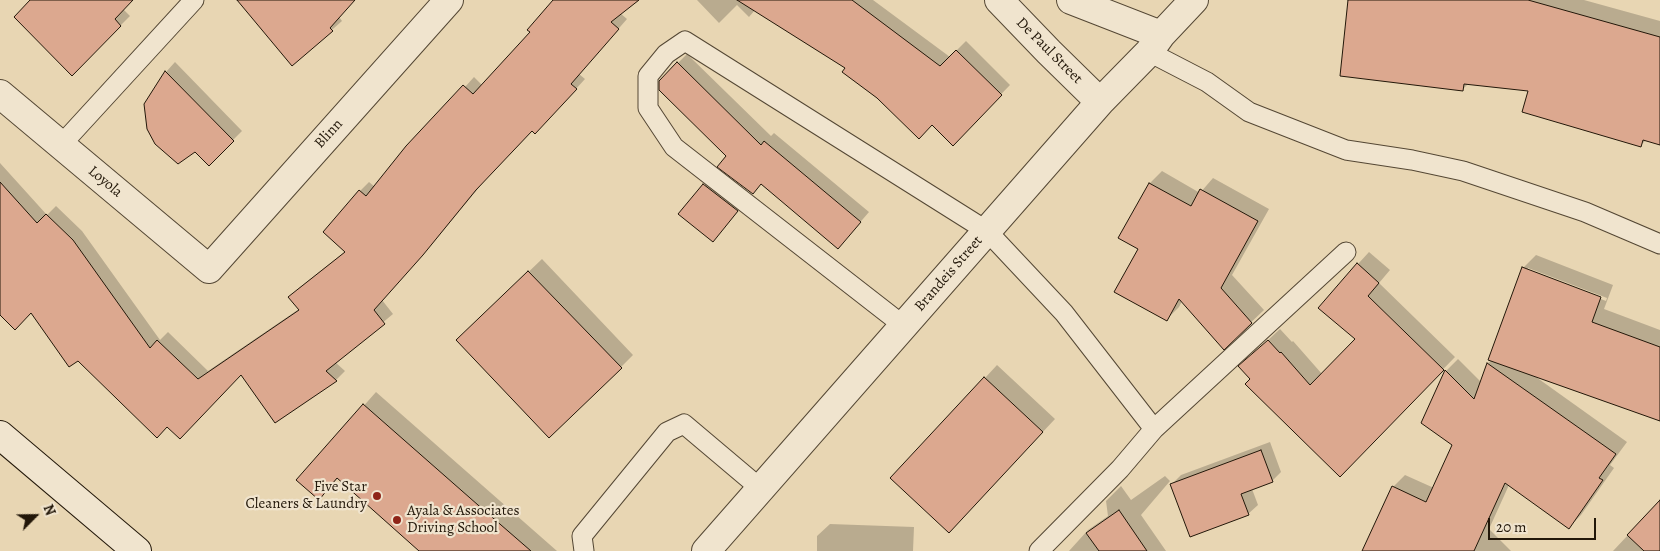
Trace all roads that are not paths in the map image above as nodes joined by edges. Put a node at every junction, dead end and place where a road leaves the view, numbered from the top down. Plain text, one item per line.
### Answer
1 (194, 0) edge
2 (450, 0) edge
3 (999, 0) edge
4 (1071, 0) edge
5 (1194, 0) edge
6 (1155, 44) junction
7 (0, 94) edge
8 (1100, 102) junction
9 (61, 145) junction
10 (987, 231) junction
11 (1660, 244) edge
12 (1346, 252) dead end
13 (209, 269) joint
14 (904, 326) junction
15 (1154, 428) junction
16 (0, 435) edge
17 (761, 489) junction
18 (137, 551) edge
19 (584, 551) edge
20 (706, 551) edge
21 (1039, 551) edge

1 - 9 lane
2 - 13 street, Blinn
3 - 8 street, De Paul Street
4 - 6 street
5 - 6 street, Brandeis Street
6 - 8 street, Brandeis Street
6 - 11 lane
7 - 9 street, Loyola
8 - 10 street, Brandeis Street
9 - 13 street, Loyola
10 - 14 street, Brandeis Street
10 - 14 lane
10 - 15 lane
12 - 15 lane
14 - 17 street, Brandeis Street
15 - 21 lane
16 - 18 street
17 - 19 lane
17 - 20 street, Brandeis Street

